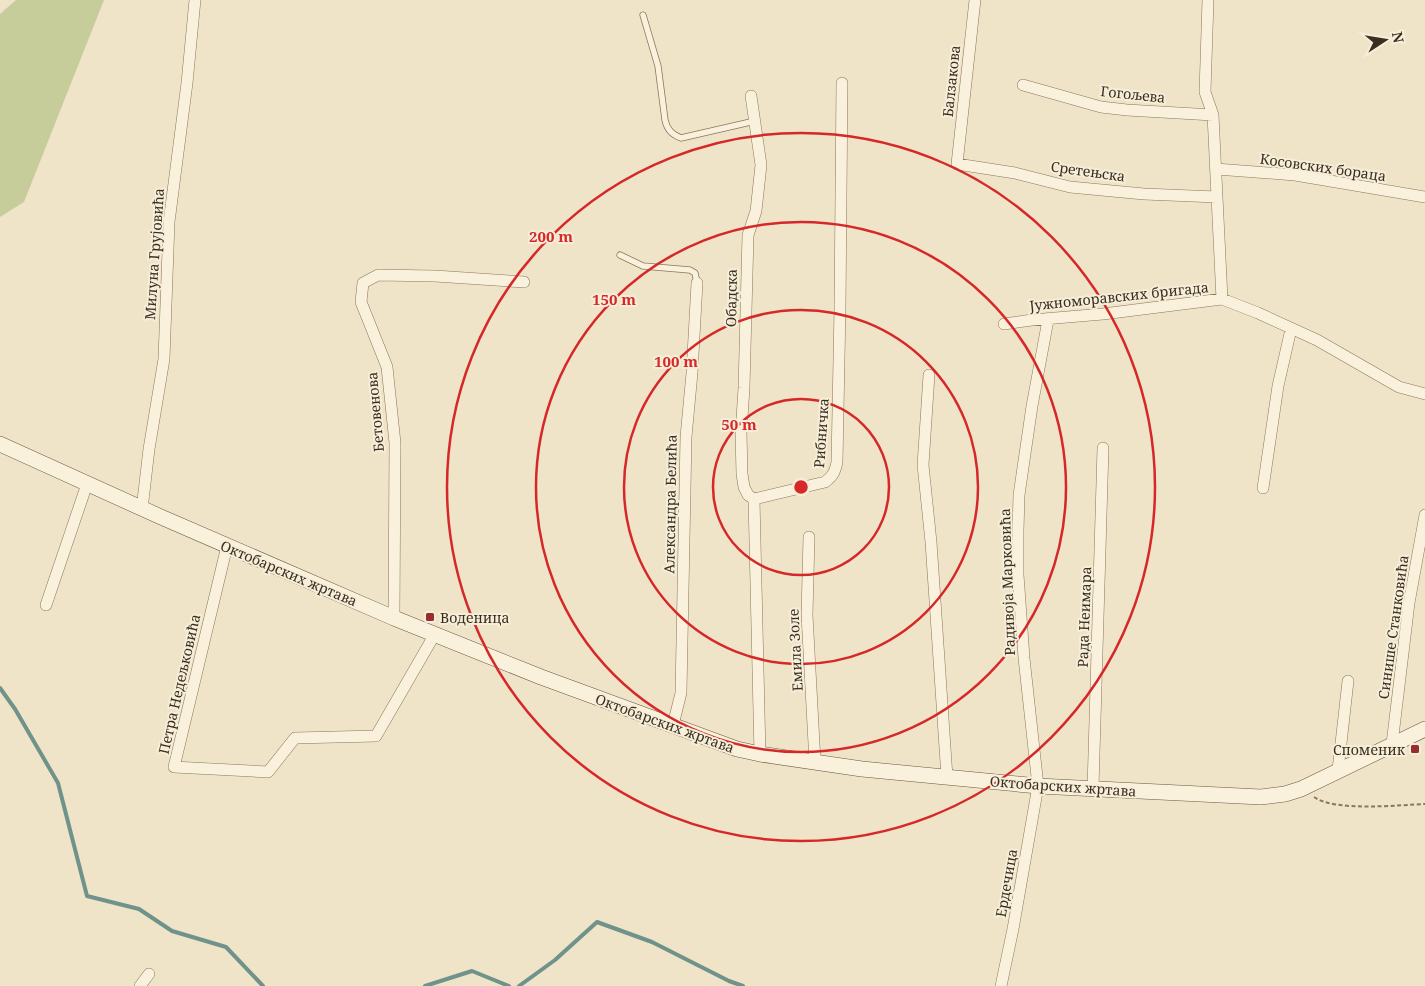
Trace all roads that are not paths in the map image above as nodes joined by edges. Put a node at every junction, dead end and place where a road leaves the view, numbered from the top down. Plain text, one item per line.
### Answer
1 (194, 0) edge
2 (975, 0) edge
3 (1208, 0) edge
4 (643, 15) dead end
5 (842, 84) dead end
6 (1023, 85) dead end
7 (751, 96) dead end
8 (1213, 115) junction
9 (755, 121) junction
10 (957, 164) joint
11 (1216, 169) junction
12 (1216, 197) junction
13 (1425, 197) edge
14 (620, 254) dead end
15 (524, 282) dead end
16 (697, 283) joint
17 (1222, 299) junction
18 (1048, 320) junction
19 (1004, 324) dead end
20 (1292, 328) junction
21 (929, 375) dead end
22 (1425, 394) edge
23 (0, 444) edge
24 (1103, 448) dead end
25 (87, 484) junction
26 (1263, 488) dead end
27 (754, 499) junction
28 (142, 509) junction
29 (1425, 515) edge
30 (809, 537) dead end
31 (227, 546) junction
32 (46, 605) dead end
33 (394, 618) junction
34 (435, 634) junction
35 (1348, 681) dead end
36 (673, 725) junction
37 (1425, 729) edge
38 (1392, 744) junction
39 (760, 754) junction
40 (815, 762) junction
41 (1338, 770) junction
42 (947, 777) junction
43 (1038, 786) junction
44 (1093, 788) junction
45 (148, 974) dead end
46 (140, 986) edge
47 (1001, 986) edge

1 - 28 street, Милуна Грујовића
2 - 10 street, Балзакова
3 - 8 street
4 - 9 lane
5 - 27 street, Рибничка
6 - 8 street, Гогољева
7 - 9 street, Обадска
8 - 11 street
9 - 27 street, Обадска
10 - 12 street, Сретењска
11 - 12 street
11 - 13 street, Косовских бораца
12 - 17 street
14 - 16 lane
15 - 33 street, Бетовенова
16 - 36 street, Александра Белића
17 - 18 street, Јужноморавских бригада
17 - 20 street, Јужноморавских бригада
18 - 19 street, Јужноморавских бригада
18 - 43 street, Радивоја Марковића
20 - 22 street, Јужноморавских бригада
20 - 26 street
21 - 42 street
23 - 25 street, Октобарских жртава
24 - 44 street, Рада Неимара
25 - 28 street, Октобарских жртава
25 - 32 street
27 - 39 street
28 - 31 street, Октобарских жртава
29 - 38 street, Синише Станковића
30 - 40 street, Емила Золе
31 - 33 street, Октобарских жртава
31 - 34 street, Петра Недељковића
33 - 34 street, Октобарских жртава
34 - 36 street, Октобарских жртава
35 - 41 street
36 - 39 street, Октобарских жртава
37 - 38 street, Октобарских жртава
38 - 41 street, Октобарских жртава
39 - 40 street, Октобарских жртава
40 - 42 street, Октобарских жртава
41 - 44 street, Октобарских жртава
42 - 43 street, Октобарских жртава
43 - 44 street, Октобарских жртава
43 - 47 street, Ердечица
45 - 46 street

